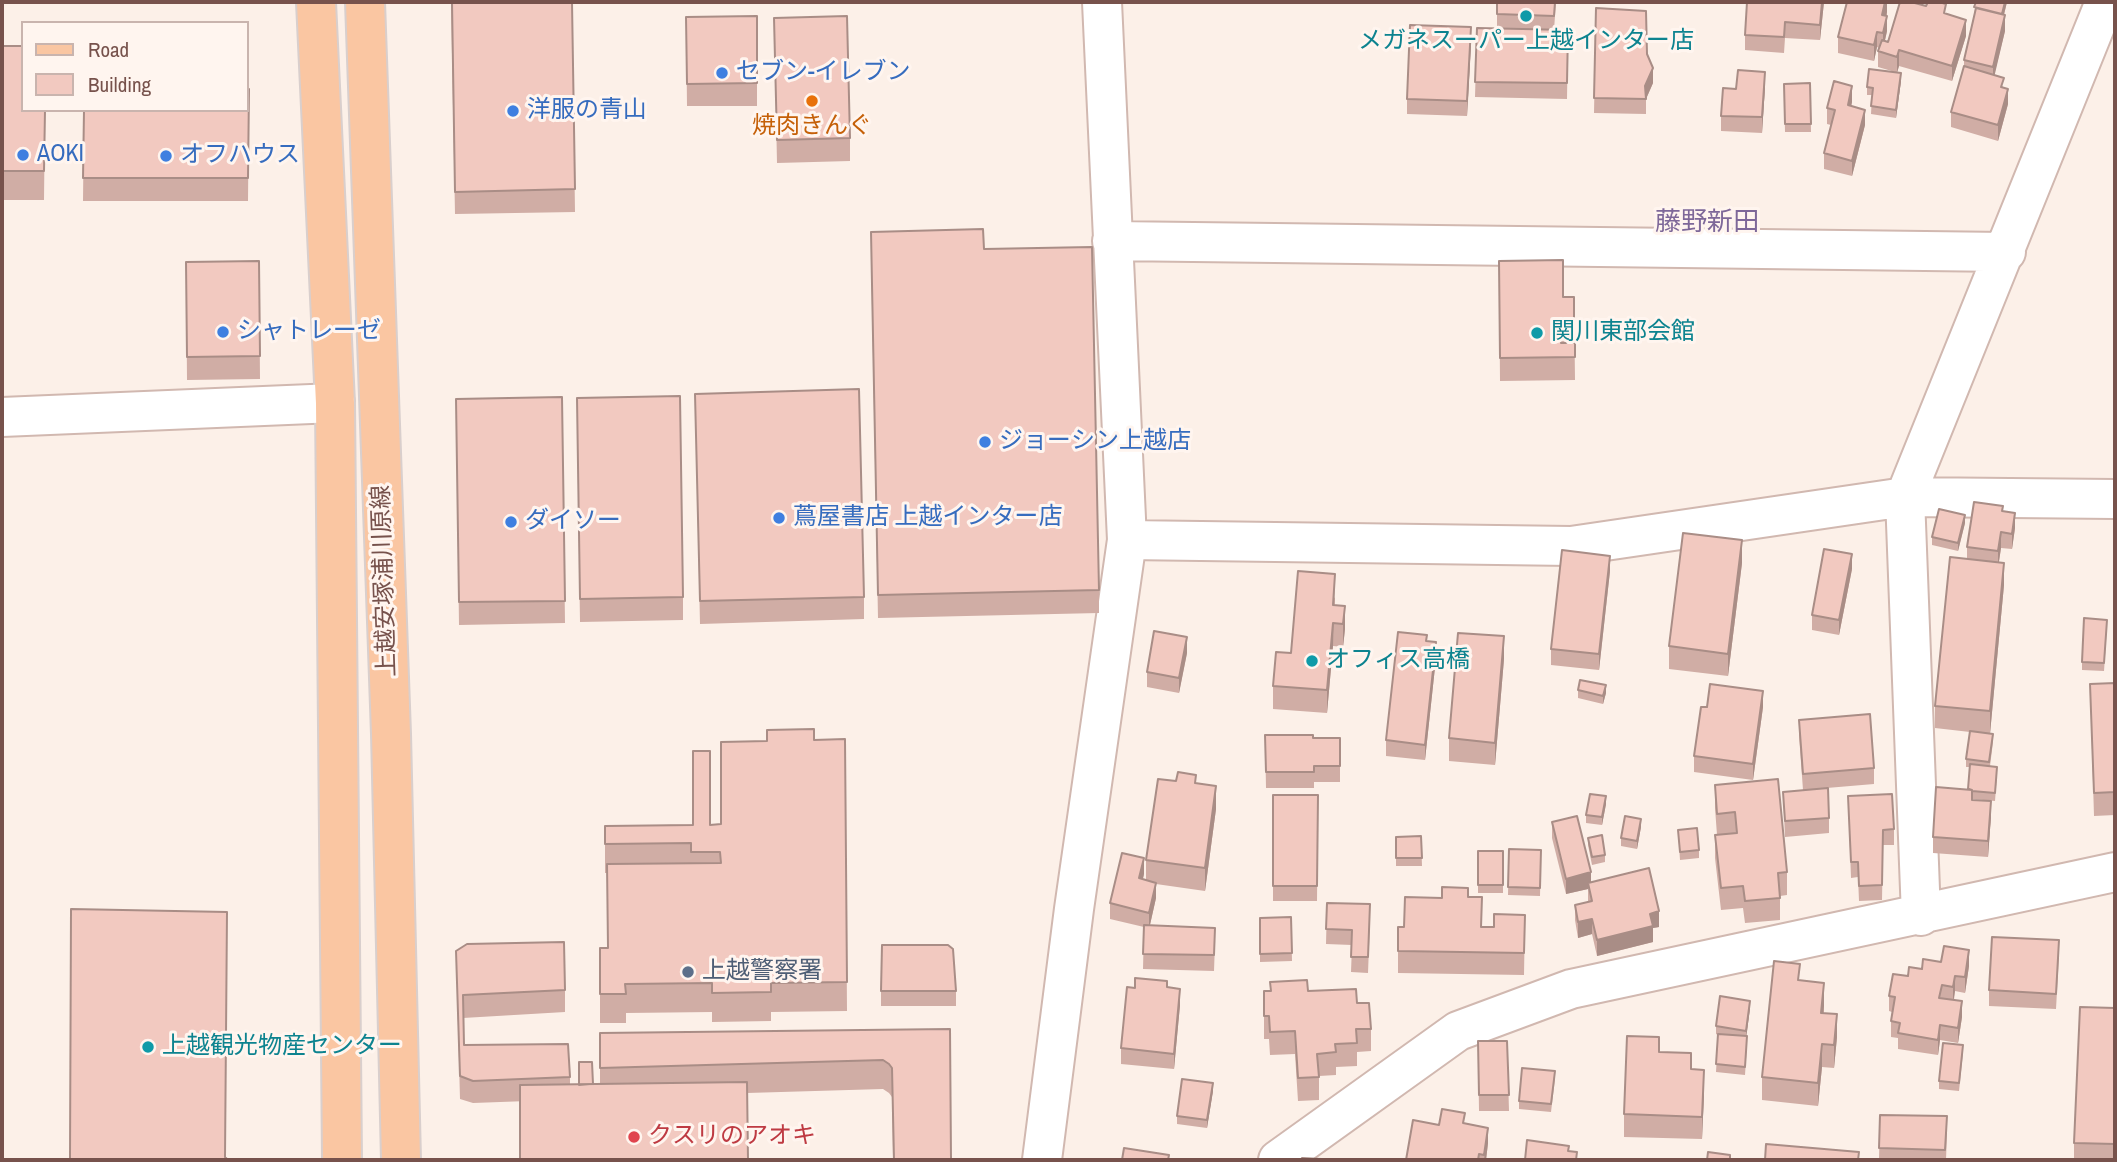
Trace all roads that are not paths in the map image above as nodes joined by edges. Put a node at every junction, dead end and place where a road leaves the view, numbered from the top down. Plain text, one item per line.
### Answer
1 (316, 2) edge
2 (365, 2) edge
3 (1102, 2) edge
4 (2105, 2) edge
5 (1112, 241) junction
6 (2006, 252) junction
7 (335, 402) junction
8 (2, 417) edge
9 (1905, 497) junction
10 (2115, 499) edge
11 (1127, 540) junction
12 (2115, 872) edge
13 (1921, 916) junction
14 (342, 1160) edge
15 (401, 1160) edge
16 (1042, 1160) edge
17 (1278, 1160) edge

1 - 7 main road, 上越安塚浦川原線
2 - 15 main road, 上越安塚浦川原線
3 - 5 street
4 - 6 street
5 - 6 street
5 - 11 street
6 - 9 street
7 - 8 street
7 - 14 main road, 上越安塚浦川原線
9 - 10 street
9 - 11 street
9 - 13 street
11 - 16 street
12 - 13 street
13 - 17 street

